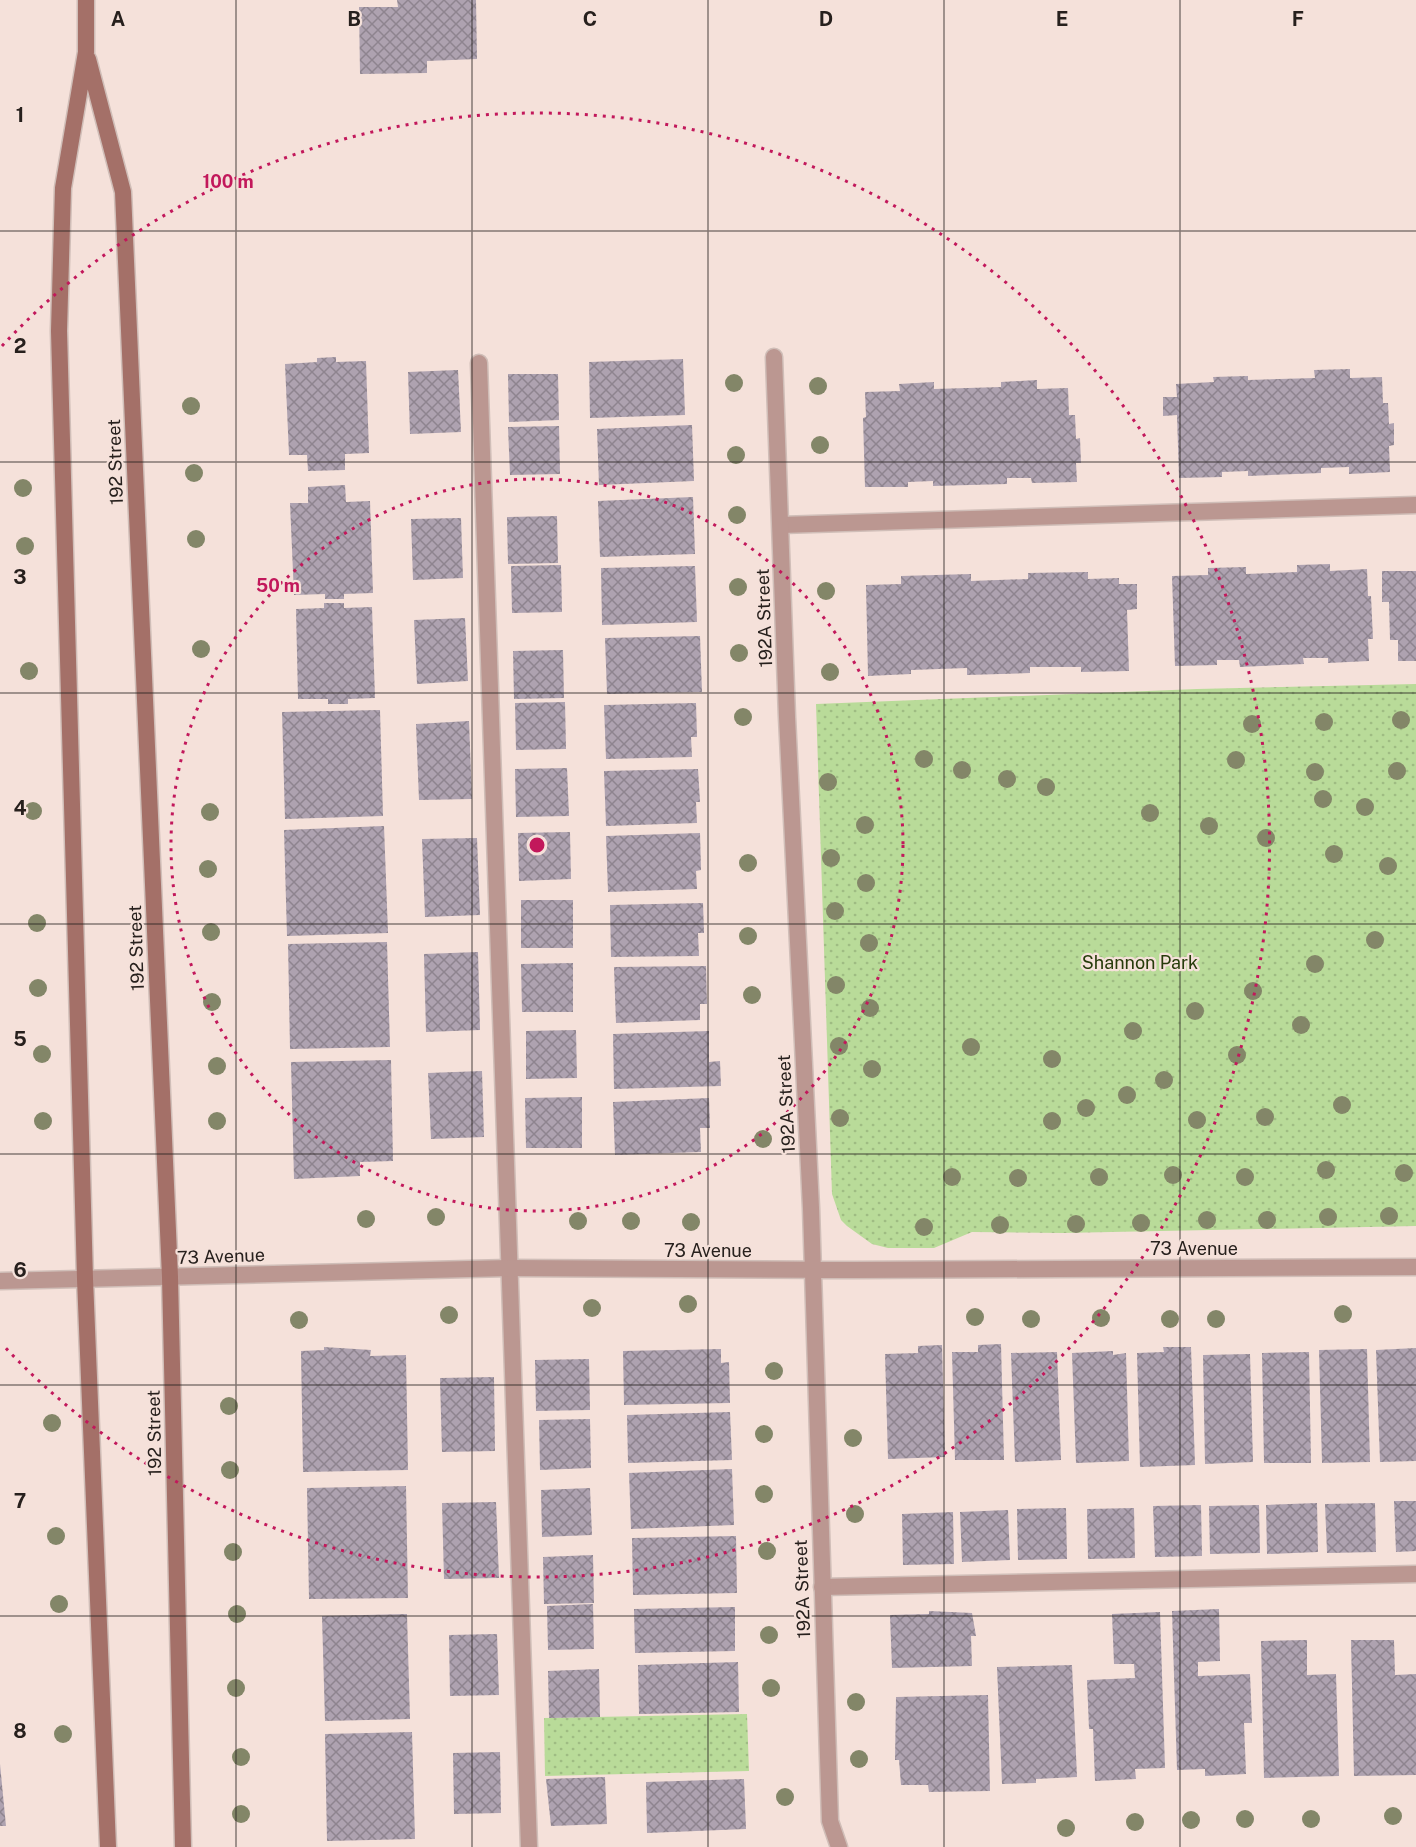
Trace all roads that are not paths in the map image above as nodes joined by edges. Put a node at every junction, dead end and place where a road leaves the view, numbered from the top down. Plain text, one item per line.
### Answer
1 (86, 0) edge
2 (86, 52) junction
3 (774, 357) dead end
4 (479, 363) dead end
5 (1416, 505) edge
6 (781, 525) junction
7 (1416, 1267) edge
8 (508, 1268) junction
9 (812, 1270) junction
10 (170, 1277) junction
11 (85, 1279) junction
12 (0, 1281) edge
13 (1416, 1574) edge
14 (822, 1587) junction
15 (108, 1847) edge
16 (183, 1847) edge
17 (529, 1847) edge
18 (839, 1847) edge

1 - 2 main road, 192 Street
2 - 10 main road, 192 Street
2 - 11 main road, 192 Street
3 - 6 street, 192A Street
4 - 8 street
5 - 6 street
6 - 9 street, 192A Street
7 - 9 street, 73 Avenue
8 - 9 street, 73 Avenue
8 - 10 street, 73 Avenue
8 - 17 street
9 - 14 street, 192A Street
10 - 11 street, 73 Avenue
10 - 16 main road, 192 Street
11 - 12 street, 73 Avenue
11 - 15 main road, 192 Street
13 - 14 street
14 - 18 street, 192A Street

